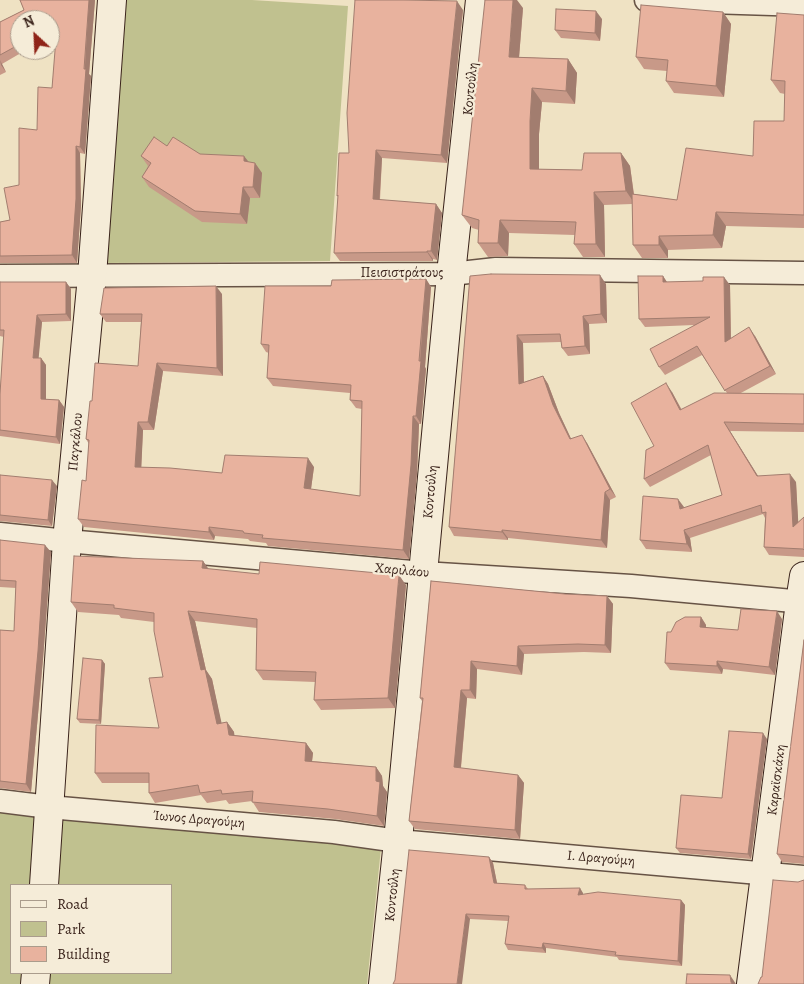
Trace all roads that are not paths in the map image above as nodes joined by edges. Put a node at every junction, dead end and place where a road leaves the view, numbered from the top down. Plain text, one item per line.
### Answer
1 (112, 0) edge
2 (480, 0) edge
3 (646, 0) edge
4 (804, 5) edge
5 (804, 272) edge
6 (452, 274) junction
7 (0, 276) edge
8 (92, 276) junction
9 (0, 534) edge
10 (67, 541) junction
11 (424, 573) junction
12 (803, 593) edge
13 (0, 801) edge
14 (49, 807) junction
15 (398, 841) junction
16 (765, 873) junction
17 (804, 877) edge
18 (44, 884) edge
19 (383, 984) edge
20 (751, 984) edge

1 - 8 main road, Παγκάλου
2 - 6 main road, Κοντούλη
3 - 4 street
5 - 6 street, Πεισιστράτους
6 - 8 street, Πεισιστράτους
6 - 11 main road, Κοντούλη
7 - 8 street, Πεισιστράτους
8 - 10 main road, Παγκάλου
9 - 10 street, Χαριλάου
10 - 11 street, Χαριλάου
10 - 14 main road, Παγκάλου
11 - 12 street, Χαριλάου
11 - 15 main road, Κοντούλη
12 - 16 main road, Καραϊσκάκη
13 - 14 street, Ίωνος Δραγούμη
14 - 15 street, Ίωνος Δραγούμη
14 - 18 main road, Παγκάλου
15 - 16 street, Ι. Δραγούμη
15 - 19 main road, Κοντούλη
16 - 17 street, Ι. Δραγούμη
16 - 20 main road, Καραϊσκάκη

